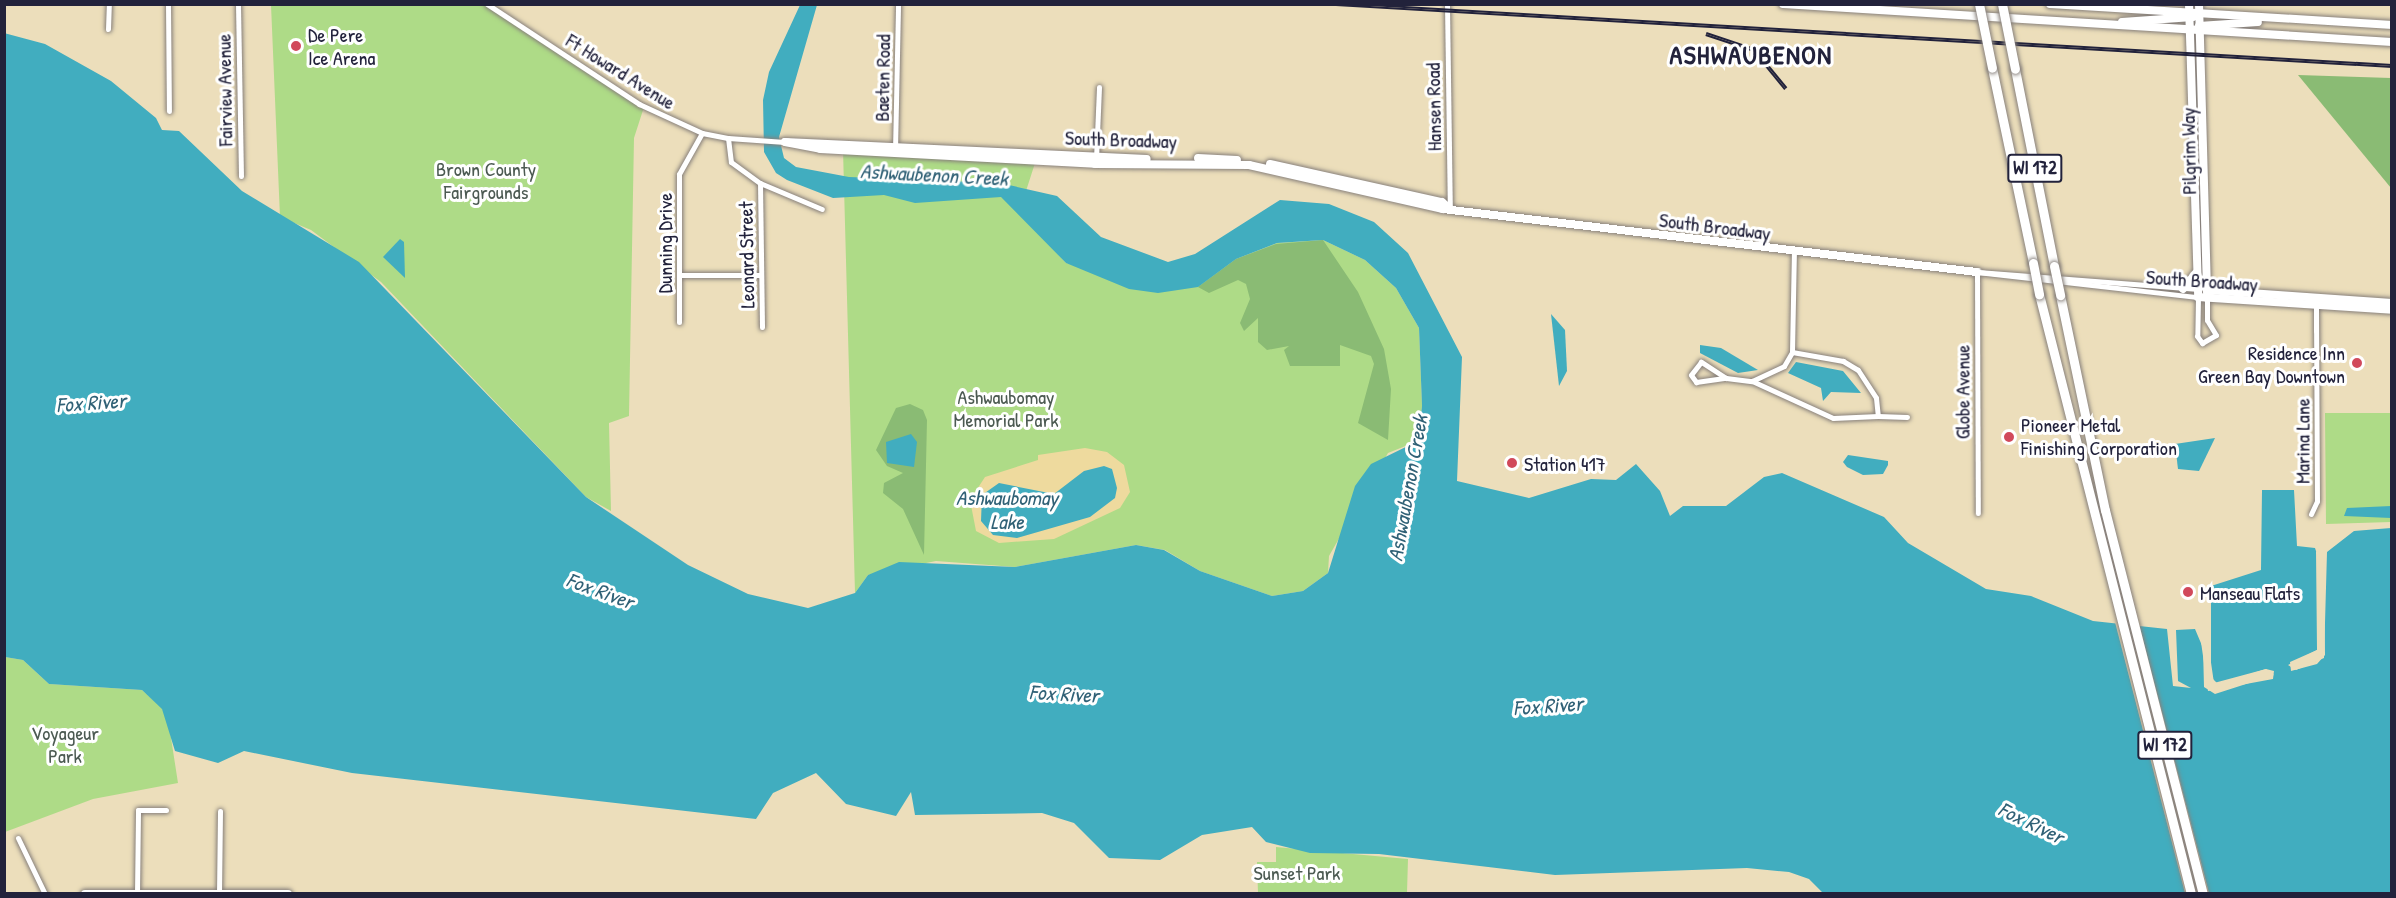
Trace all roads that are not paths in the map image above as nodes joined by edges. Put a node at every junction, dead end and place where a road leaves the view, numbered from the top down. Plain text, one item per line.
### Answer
1 (109, 4) edge
2 (168, 4) edge
3 (238, 4) edge
4 (487, 4) edge
5 (898, 4) edge
6 (1447, 4) edge
7 (1783, 4) edge
8 (1979, 4) edge
9 (2002, 4) edge
10 (2050, 4) edge
11 (2199, 4) edge
12 (2189, 12) edge
13 (2200, 14) junction
14 (2280, 18) junction
15 (2103, 24) junction
16 (2391, 25) edge
17 (2201, 28) junction
18 (108, 29) dead end
19 (2190, 30) junction
20 (2391, 42) edge
21 (1099, 87) dead end
22 (169, 111) dead end
23 (702, 133) junction
24 (728, 138) junction
25 (785, 142) joint
26 (895, 148) junction
27 (1096, 155) junction
28 (1095, 164) junction
29 (240, 176) dead end
30 (760, 183) junction
31 (822, 209) dead end
32 (1450, 209) junction
33 (1794, 252) junction
34 (1977, 272) junction
35 (2197, 272) junction
36 (679, 274) junction
37 (760, 275) junction
38 (2182, 289) junction
39 (2202, 294) junction
40 (2316, 301) junction
41 (2391, 303) edge
42 (2391, 310) edge
43 (679, 322) dead end
44 (762, 327) dead end
45 (1792, 352) junction
46 (1726, 378) junction
47 (1752, 381) junction
48 (1878, 416) junction
49 (1907, 417) dead end
50 (1978, 513) dead end
51 (2311, 514) dead end
52 (166, 810) dead end
53 (220, 811) dead end
54 (18, 838) dead end
55 (137, 893) edge
56 (219, 893) edge
57 (45, 894) edge
58 (85, 894) edge
59 (288, 894) edge
60 (2192, 894) edge
61 (2203, 894) edge

1 - 18 street
2 - 22 street
3 - 29 street, Fairview Avenue
4 - 23 street, Ft Howard Avenue
5 - 26 street, Baeten Road
6 - 32 street, Hansen Road
7 - 15 street
8 - 60 highway, WI 172, bridge
9 - 61 highway, WI 172, bridge
10 - 12 street
11 - 13 street, Pilgrim Way
12 - 13 street
12 - 15 street
12 - 19 street, Pilgrim Way
13 - 14 street
13 - 17 street, Pilgrim Way
14 - 16 street
14 - 17 street
15 - 19 street
17 - 19 street
17 - 20 street
17 - 39 street, Pilgrim Way
19 - 35 street, Pilgrim Way
21 - 27 street
23 - 24 street, Ft Howard Avenue
23 - 36 street, Dunning Drive
24 - 25 street, South Broadway
24 - 30 street
25 - 26 street, South Broadway
26 - 27 street, South Broadway
26 - 28 street, South Broadway
27 - 28 street
27 - 32 street, South Broadway
28 - 32 street, South Broadway
30 - 31 street
30 - 37 street, Leonard Street
32 - 33 street, South Broadway
33 - 34 street, South Broadway
33 - 45 street
34 - 38 street, South Broadway
34 - 39 street, South Broadway
34 - 50 street, Globe Avenue
35 - 38 street
35 - 39 street, Pilgrim Way
36 - 37 street
36 - 43 street, Dunning Drive
37 - 44 street, Leonard Street
38 - 39 street, South Broadway
39 - 39 street
39 - 40 street, South Broadway
40 - 41 street, South Broadway
40 - 42 street, South Broadway
40 - 51 street, Marina Lane
45 - 47 street
45 - 48 street
46 - 46 street
46 - 47 street
47 - 48 street
48 - 49 street
52 - 55 street
53 - 56 street
54 - 57 street
55 - 56 main road
55 - 58 main road
56 - 59 main road

